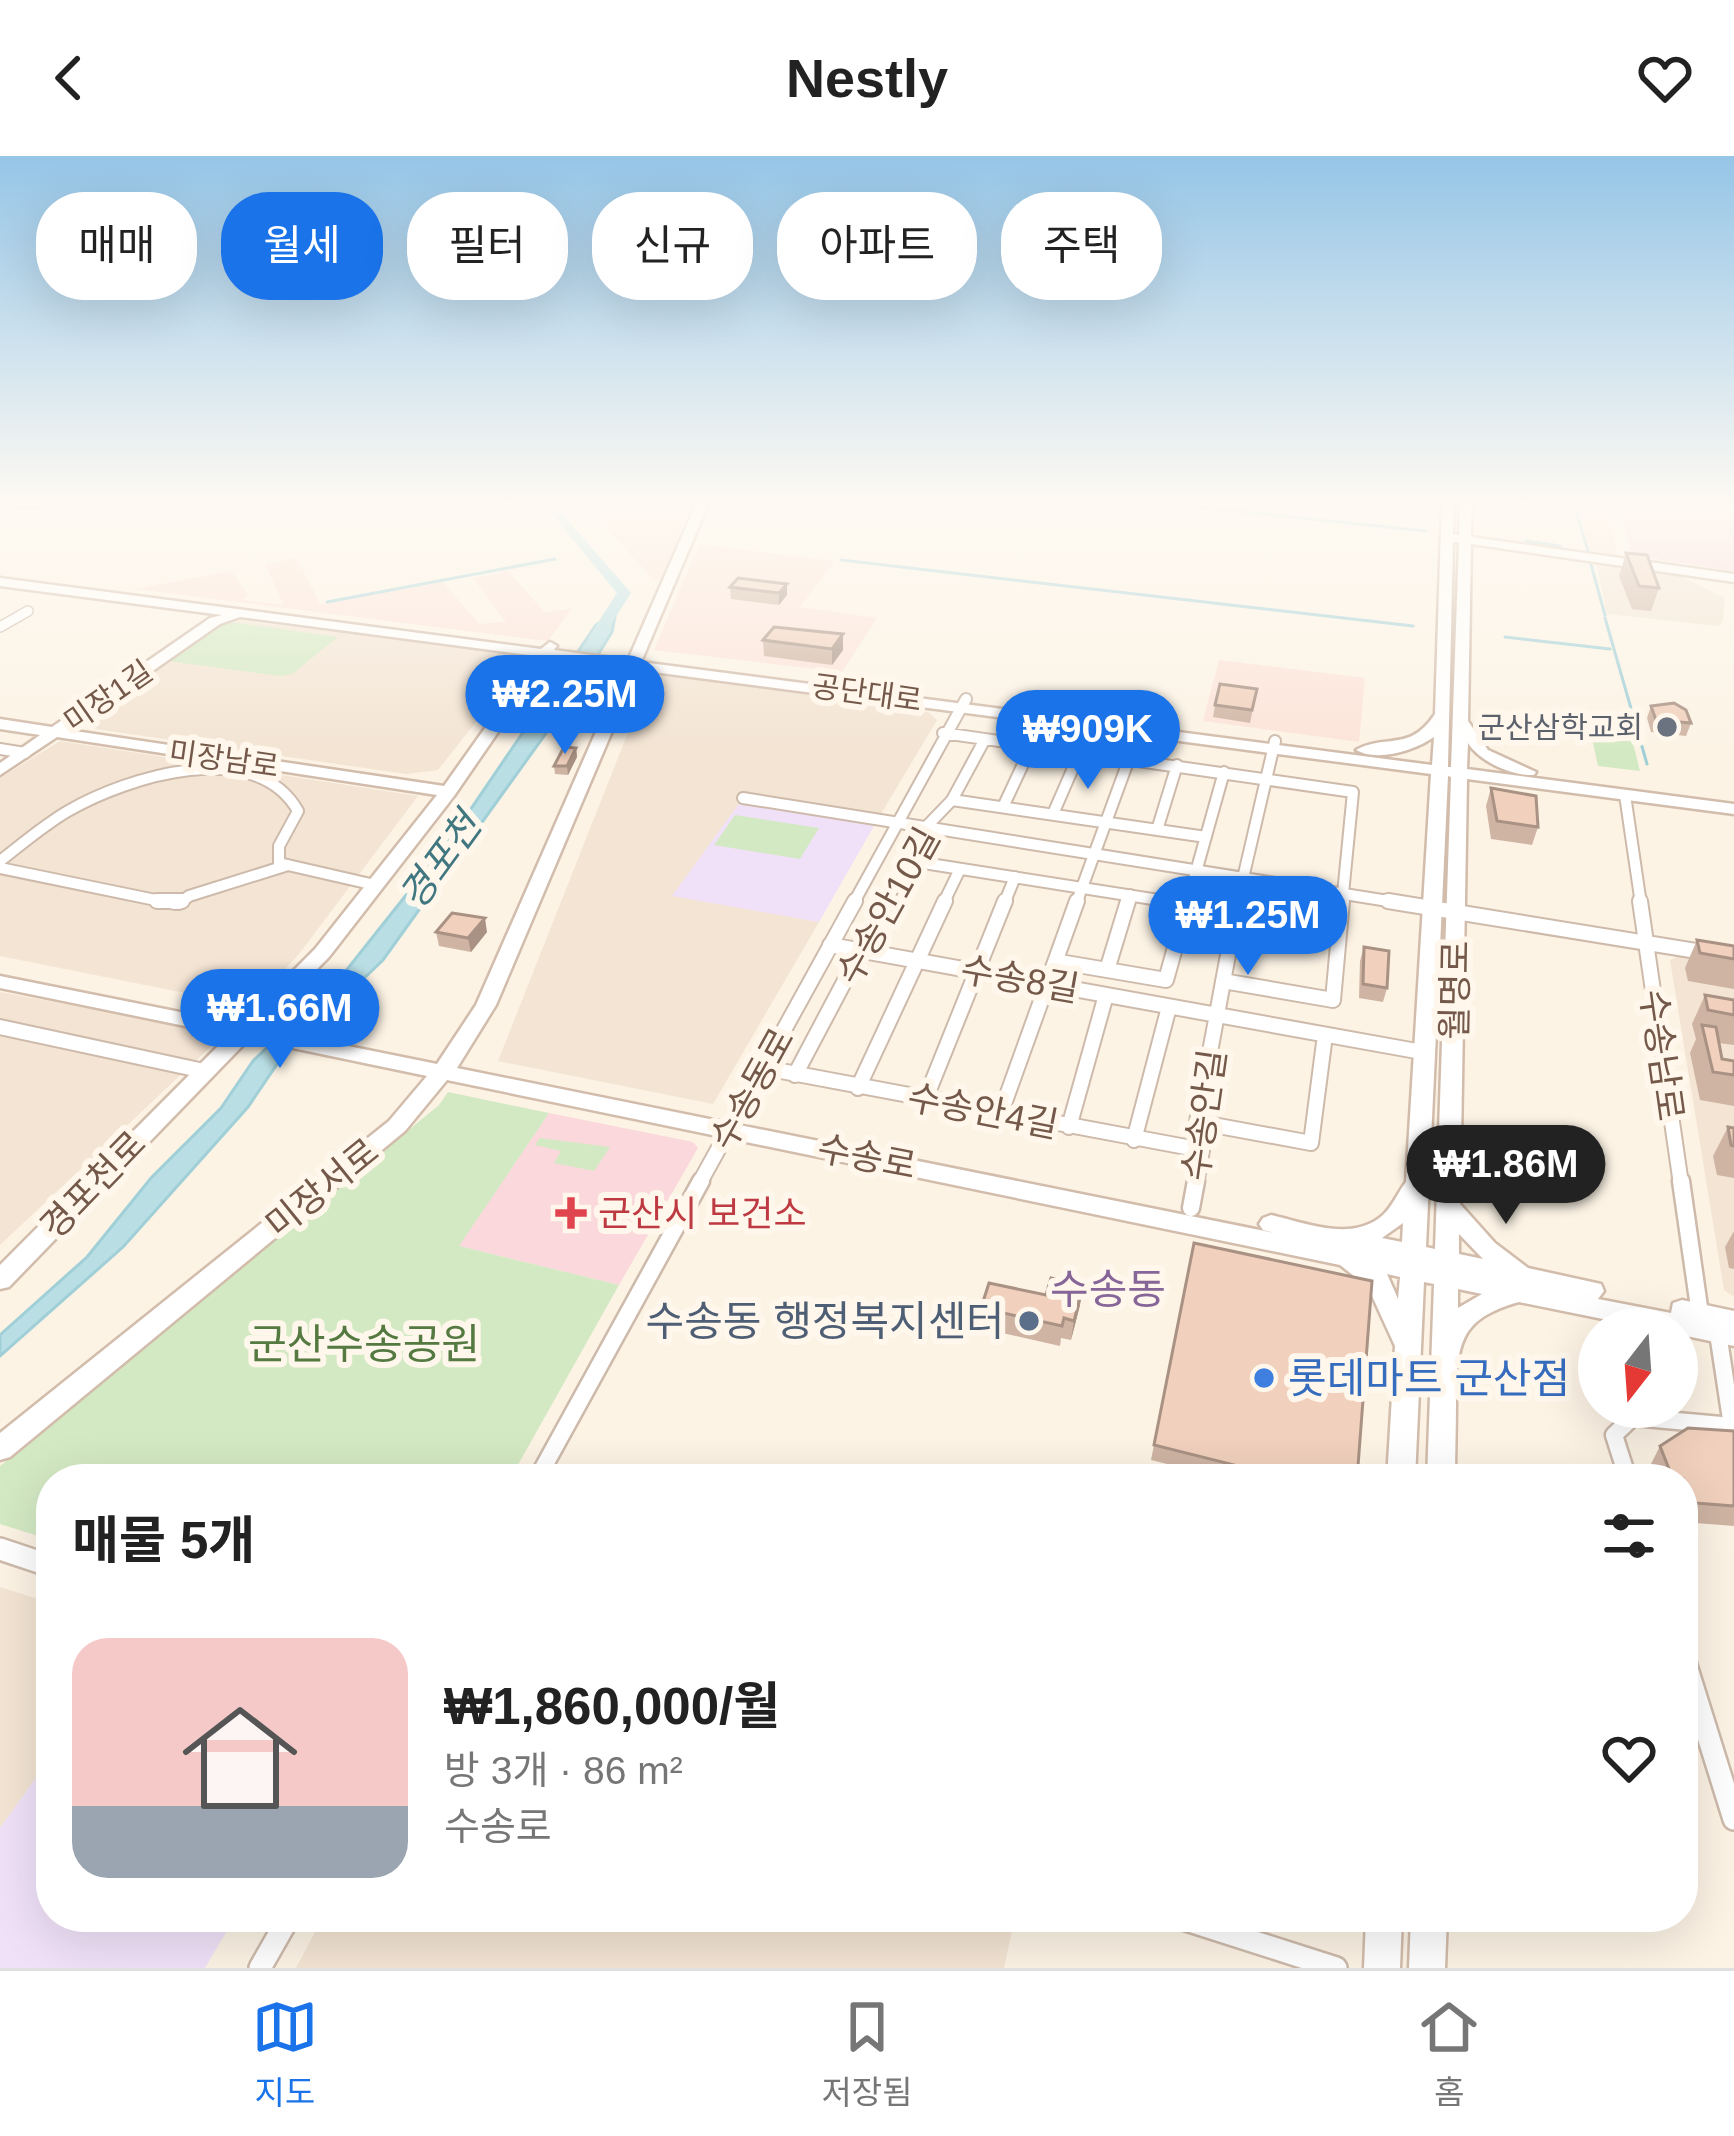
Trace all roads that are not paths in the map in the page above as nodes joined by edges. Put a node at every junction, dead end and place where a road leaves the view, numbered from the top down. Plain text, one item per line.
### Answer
1 (38, 585) edge
2 (44, 585) edge
3 (662, 585) edge
4 (1455, 585) edge
5 (196, 608) junction
6 (28, 611) dead end
7 (261, 616) junction
8 (215, 621) junction
9 (0, 627) edge
10 (550, 648) junction
11 (626, 657) junction
12 (964, 703) junction
13 (1451, 712) junction
14 (0, 724) edge
15 (56, 732) junction
16 (943, 733) junction
17 (985, 739) junction
18 (1031, 745) junction
19 (1275, 745) junction
20 (1325, 748) junction
21 (0, 749) edge
22 (1080, 752) junction
23 (26, 753) junction
24 (1129, 759) junction
25 (1352, 759) junction
26 (1178, 765) junction
27 (1447, 768) junction
28 (0, 770) edge
29 (1224, 772) junction
30 (1268, 777) junction
31 (1545, 781) junction
32 (448, 792) junction
33 (1625, 795) junction
34 (742, 798) dead end
35 (952, 800) junction
36 (1734, 805) edge
37 (1003, 806) junction
38 (1446, 808) junction
39 (1053, 814) junction
40 (894, 822) junction
41 (1106, 823) junction
42 (926, 827) junction
43 (1157, 830) junction
44 (1206, 837) junction
45 (1094, 855) junction
46 (911, 861) junction
47 (0, 864) edge
48 (288, 866) junction
49 (960, 869) junction
50 (1194, 871) junction
51 (1016, 877) junction
52 (1242, 879) junction
53 (376, 885) junction
54 (1081, 888) junction
55 (1130, 895) junction
56 (1345, 896) junction
57 (1184, 904) junction
58 (1428, 909) junction
59 (1456, 913) junction
60 (1646, 943) junction
61 (830, 945) junction
62 (862, 951) junction
63 (1734, 957) edge
64 (918, 961) junction
65 (1060, 962) junction
66 (1107, 970) junction
67 (0, 971) edge
68 (977, 972) junction
69 (1223, 981) junction
70 (0, 982) edge
71 (1049, 984) junction
72 (1106, 995) junction
73 (1169, 1007) junction
74 (1219, 1015) junction
75 (0, 1027) edge
76 (252, 1030) junction
77 (1325, 1035) junction
78 (1422, 1052) junction
79 (765, 1068) junction
80 (445, 1069) junction
81 (205, 1071) junction
82 (795, 1076) junction
83 (858, 1088) junction
84 (925, 1100) junction
85 (1000, 1115) junction
86 (1197, 1123) junction
87 (733, 1125) junction
88 (1069, 1127) junction
89 (1134, 1140) junction
90 (1202, 1150) junction
91 (1416, 1176) junction
92 (1449, 1207) junction
93 (1191, 1208) junction
94 (1322, 1242) junction
95 (1413, 1261) junction
96 (1448, 1268) junction
97 (0, 1280) edge
98 (1537, 1287) junction
99 (1700, 1314) junction
100 (1729, 1330) edge
101 (1444, 1350) junction
102 (1408, 1354) junction
103 (0, 1449) edge
104 (545, 1464) edge
105 (1402, 1464) edge
106 (1441, 1464) edge
107 (1623, 1464) edge
108 (0, 1550) edge
109 (36, 1561) edge
110 (1698, 1721) edge
111 (1734, 1819) edge
112 (280, 1932) edge
113 (1224, 1932) edge
114 (1383, 1932) edge
115 (1428, 1932) edge
116 (260, 1968) edge
117 (1336, 1968) edge
118 (1382, 1968) edge
119 (1427, 1968) edge

1 - 5 street, 공단대로
2 - 10 street, 공단대로
3 - 11 street, 미장서로
4 - 13 street, 월명로
5 - 7 street, 공단대로
5 - 8 street
6 - 9 street
7 - 8 street
7 - 10 street, 공단대로
8 - 15 street, 미장1길
10 - 11 street, 공단대로
10 - 32 street, 경포천로
11 - 12 street, 공단대로
11 - 80 street, 미장서로
12 - 16 street, 수송동로
12 - 19 street, 공단대로
13 - 20 street
13 - 27 street, 월명로
13 - 31 street
14 - 15 street, 미장남로
15 - 23 street, 미장1길
15 - 32 street, 미장남로
16 - 17 street
16 - 40 street, 수송동로
17 - 18 street
17 - 35 street, 수송안10길
18 - 22 street
18 - 37 street
19 - 20 street, 공단대로
19 - 25 street, 공단대로
19 - 30 street, 수송안길
20 - 27 street, 공단대로
21 - 23 street
22 - 24 street
22 - 39 street
23 - 28 street, 미장1길
24 - 26 street
24 - 41 street
25 - 27 street, 공단대로
25 - 38 street
26 - 29 street
26 - 43 street
27 - 31 street, 공단대로
27 - 38 street, 월명로
29 - 30 street
29 - 44 street
30 - 52 street, 수송안길
30 - 56 street
31 - 33 street, 공단대로
31 - 36 street, 공단대로
31 - 38 street
32 - 53 street, 경포천로
33 - 36 street, 공단대로
33 - 60 street, 수송남로
34 - 40 street
35 - 37 street
35 - 42 street, 수송안10길
37 - 39 street
38 - 58 street, 월명로
38 - 59 street, 월명로
39 - 41 street
40 - 42 street
40 - 61 street, 수송동로
41 - 43 street
41 - 45 street
42 - 45 street
42 - 46 street, 수송안10길
43 - 44 street
44 - 50 street
45 - 50 street
45 - 54 street
46 - 49 street
46 - 62 street, 수송안10길
47 - 48 street
47 - 48 street
48 - 53 street
49 - 51 street
49 - 64 street
50 - 52 street
50 - 57 street
51 - 54 street
51 - 68 street
52 - 56 street
52 - 69 street, 수송안길
53 - 76 street, 경포천로
54 - 55 street
54 - 65 street
55 - 57 street
55 - 66 street
56 - 58 street
56 - 69 street
57 - 66 street
58 - 59 street
58 - 78 street, 월명로
59 - 60 street
59 - 92 street, 월명로
60 - 63 street
60 - 99 street, 수송남로
61 - 62 street, 수송8길
61 - 79 street, 수송동로
62 - 64 street, 수송8길
62 - 82 street, 수송안10길
64 - 68 street, 수송8길
64 - 83 street
65 - 66 street
65 - 71 street
67 - 76 street, 수송로
68 - 71 street, 수송8길
68 - 84 street
69 - 74 street, 수송안길
70 - 76 street, 수송로
71 - 72 street, 수송8길
71 - 85 street
72 - 73 street, 수송8길
72 - 88 street
73 - 74 street, 수송8길
73 - 89 street
74 - 77 street, 수송8길
74 - 86 street, 수송안길
75 - 81 street
76 - 80 street, 수송로
76 - 81 street, 경포천로
77 - 78 street, 수송8길
77 - 86 street
78 - 91 street, 월명로
79 - 82 street, 수송안4길
79 - 87 street, 수송동로
80 - 87 street, 수송로
80 - 103 street, 미장서로
81 - 97 street, 경포천로
82 - 83 street, 수송안4길
83 - 84 street, 수송안4길
84 - 85 street, 수송안4길
85 - 88 street, 수송안4길
86 - 90 street, 수송안길
87 - 93 street, 수송로
87 - 94 street, 수송로
87 - 104 street, 수송동로
88 - 89 street, 수송안4길
89 - 90 street, 수송안4길
90 - 93 street, 수송안길
91 - 94 street
91 - 95 street, 월명로
92 - 96 street, 월명로
92 - 98 street
93 - 94 street, 수송로
94 - 95 street, 수송로
94 - 102 street
95 - 96 street, 수송로
95 - 102 street, 월명로
96 - 98 street, 수송로
96 - 101 street, 월명로
98 - 99 street, 수송로
98 - 100 street, 수송로
98 - 101 street
99 - 100 street, 수송로
100 - 107 street
101 - 106 street, 월명로
102 - 105 street, 월명로
108 - 109 street
110 - 111 street
112 - 116 street
113 - 117 street
114 - 118 street
115 - 119 street

